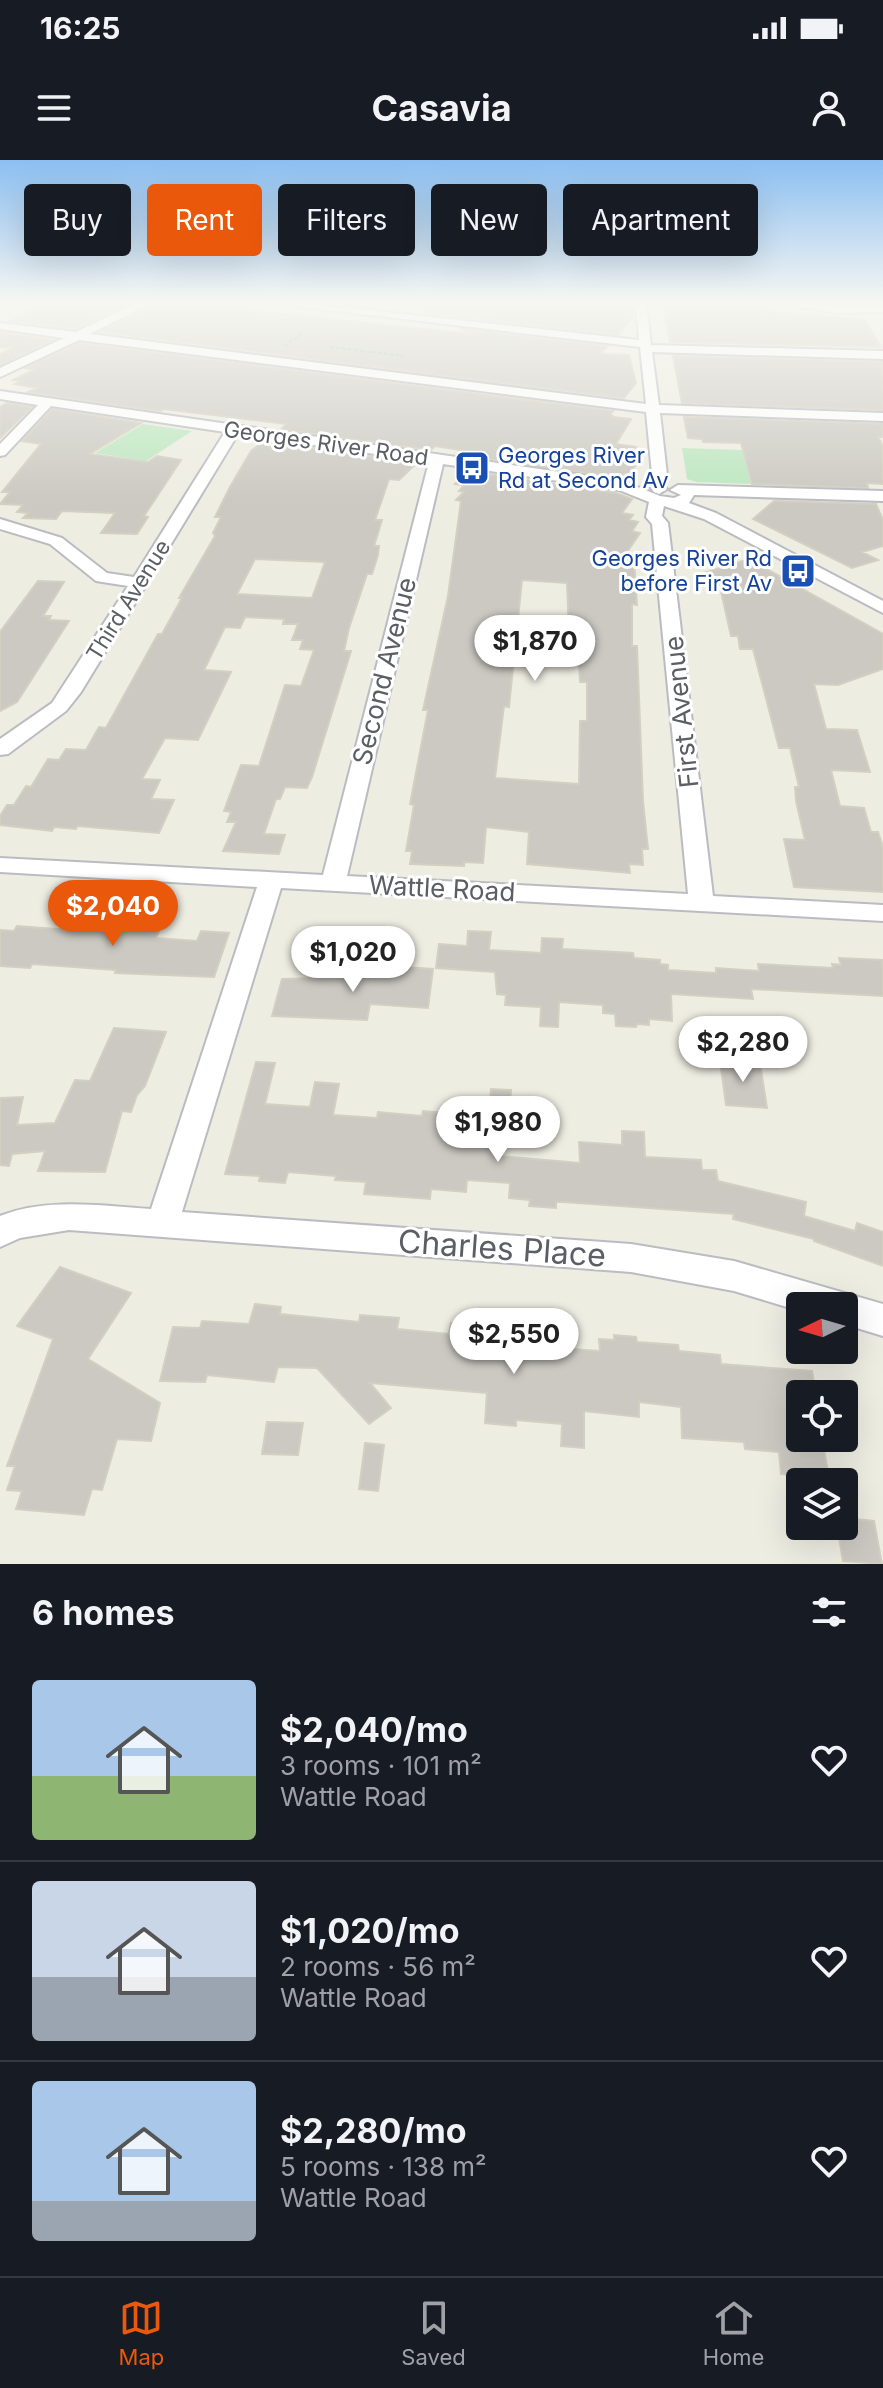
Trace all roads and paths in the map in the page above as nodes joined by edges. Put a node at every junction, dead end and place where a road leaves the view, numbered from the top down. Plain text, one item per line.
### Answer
1 (330, 369) edge
2 (648, 369) edge
3 (0, 395) edge
4 (48, 402) junction
5 (652, 409) junction
6 (883, 417) edge
7 (233, 430) junction
8 (0, 452) edge
9 (437, 460) junction
10 (656, 489) junction
11 (681, 496) junction
12 (883, 496) edge
13 (710, 516) junction
14 (660, 523) junction
15 (0, 524) edge
16 (139, 583) junction
17 (883, 608) edge
18 (0, 749) edge
19 (0, 865) edge
20 (272, 878) junction
21 (333, 882) junction
22 (701, 902) junction
23 (883, 913) edge
24 (163, 1222) junction
25 (0, 1233) edge
26 (788, 1292) edge
27 (858, 1313) edge
28 (883, 1320) edge

1 - 5 street
2 - 5 street, First Avenue
3 - 4 street, Georges River Road
4 - 7 street, Georges River Road
4 - 8 street
5 - 6 street
5 - 10 street, First Avenue
7 - 9 street, Georges River Road
7 - 16 street, Third Avenue
9 - 10 street, Georges River Road
9 - 21 street, Second Avenue
10 - 11 street
10 - 11 street
10 - 14 street, First Avenue
11 - 12 street
11 - 13 street
13 - 14 street
13 - 17 street
14 - 22 street, First Avenue
15 - 16 street
16 - 18 street, Third Avenue
19 - 20 street, Wattle Road
20 - 21 street, Wattle Road
20 - 24 street
21 - 22 street, Wattle Road
22 - 23 street, Wattle Road
24 - 25 street, Charles Place
24 - 26 street, Charles Place
27 - 28 street

